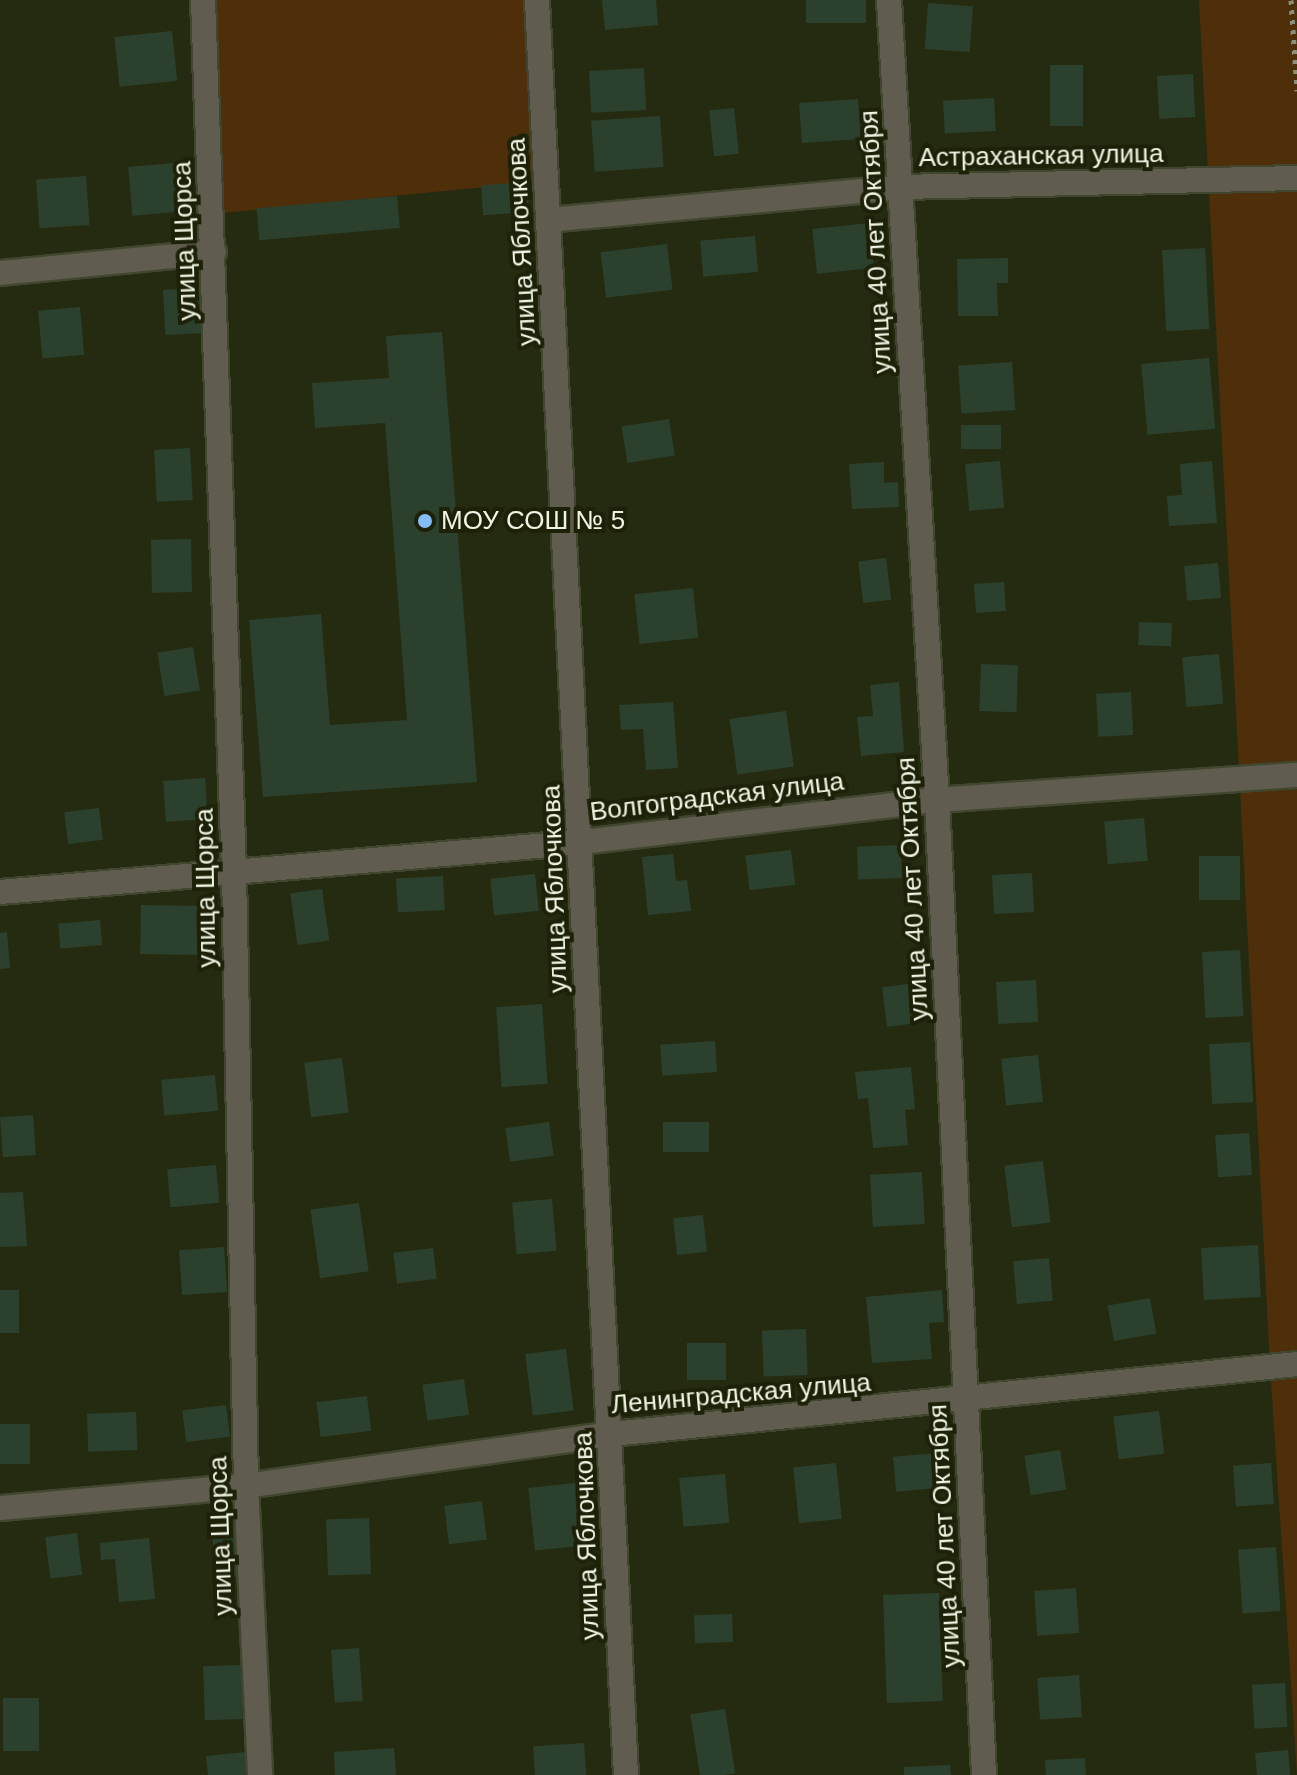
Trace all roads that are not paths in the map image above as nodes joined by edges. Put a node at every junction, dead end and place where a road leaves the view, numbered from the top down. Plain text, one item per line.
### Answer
1 (203, 0) edge
2 (537, 0) edge
3 (889, 0) edge
4 (1297, 178) edge
5 (901, 187) junction
6 (548, 220) junction
7 (214, 252) junction
8 (0, 273) edge
9 (1297, 775) edge
10 (937, 800) junction
11 (583, 842) junction
12 (234, 870) junction
13 (0, 892) edge
14 (1297, 1364) edge
15 (967, 1401) junction
16 (612, 1434) junction
17 (246, 1486) junction
18 (0, 1508) edge
19 (260, 1775) edge
20 (626, 1775) edge
21 (984, 1775) edge

1 - 7 street, улица Щорса
2 - 6 street, улица Яблочкова
3 - 5 street, улица 40 лет Октября
4 - 5 street, Астраханская улица
5 - 6 street, Астраханская улица
5 - 10 street, улица 40 лет Октября
6 - 11 street, улица Яблочкова
7 - 8 street
7 - 12 street, улица Щорса
9 - 10 street, Волгоградская улица
10 - 11 street, Волгоградская улица
10 - 15 street, улица 40 лет Октября
11 - 12 street, Волгоградская улица
11 - 16 street, улица Яблочкова
12 - 13 street, Волгоградская улица
12 - 17 street, улица Щорса
14 - 15 street, Ленинградская улица
15 - 16 street, Ленинградская улица
15 - 21 street, улица 40 лет Октября
16 - 17 street, Ленинградская улица
16 - 20 street, улица Яблочкова
17 - 18 street, Ленинградская улица
17 - 19 street, улица Щорса

